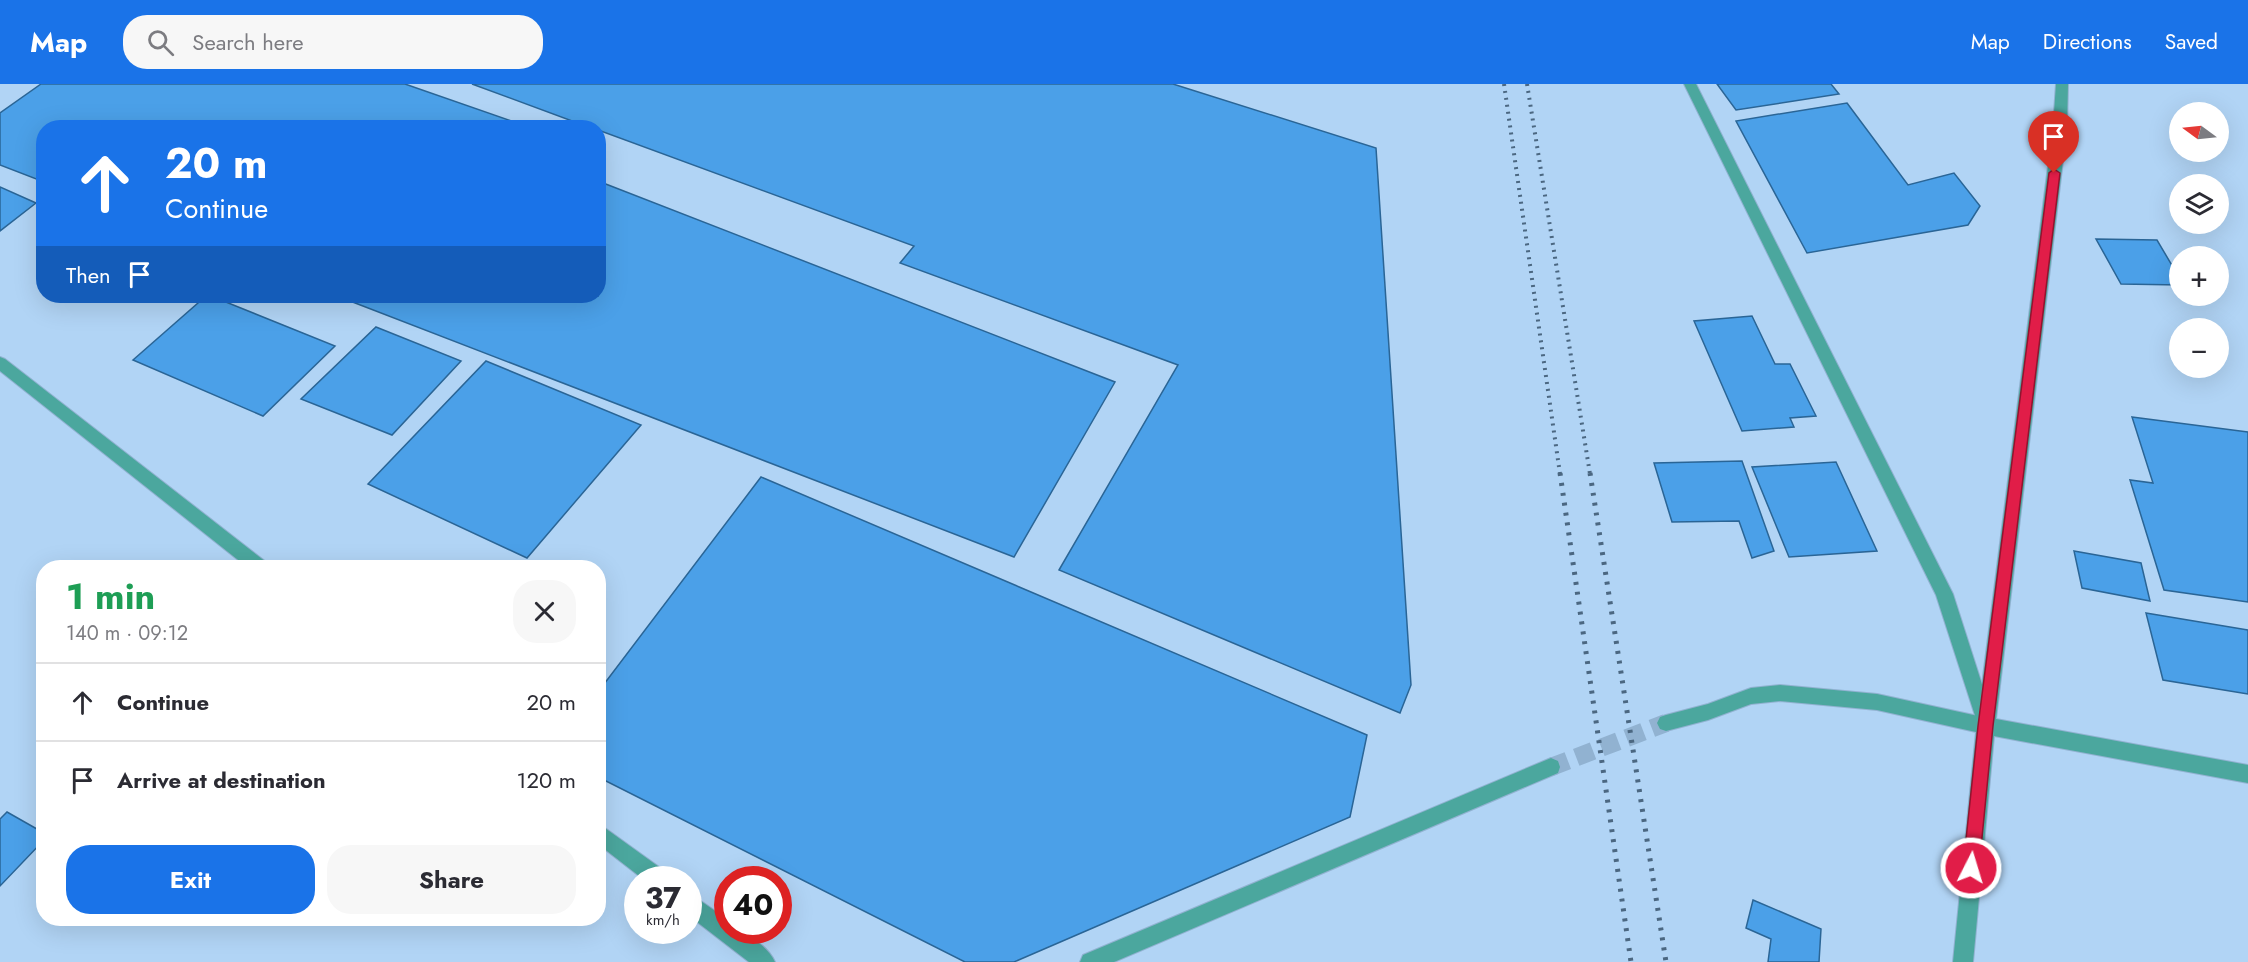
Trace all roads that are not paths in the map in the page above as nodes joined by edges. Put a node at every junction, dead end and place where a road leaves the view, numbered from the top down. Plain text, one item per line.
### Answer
1 (1690, 84) edge
2 (2062, 84) edge
3 (0, 363) edge
4 (251, 560) edge
5 (1666, 723) tunnel mouth
6 (1986, 726) junction
7 (1551, 767) tunnel mouth
8 (2248, 774) edge
9 (606, 838) edge
10 (642, 866) edge
11 (702, 913) edge
12 (765, 962) edge
13 (1090, 962) edge
14 (1963, 962) edge

1 - 6 street
2 - 6 street
3 - 4 street
5 - 6 street
6 - 8 street
6 - 14 street
7 - 13 street
9 - 10 street
11 - 12 street

